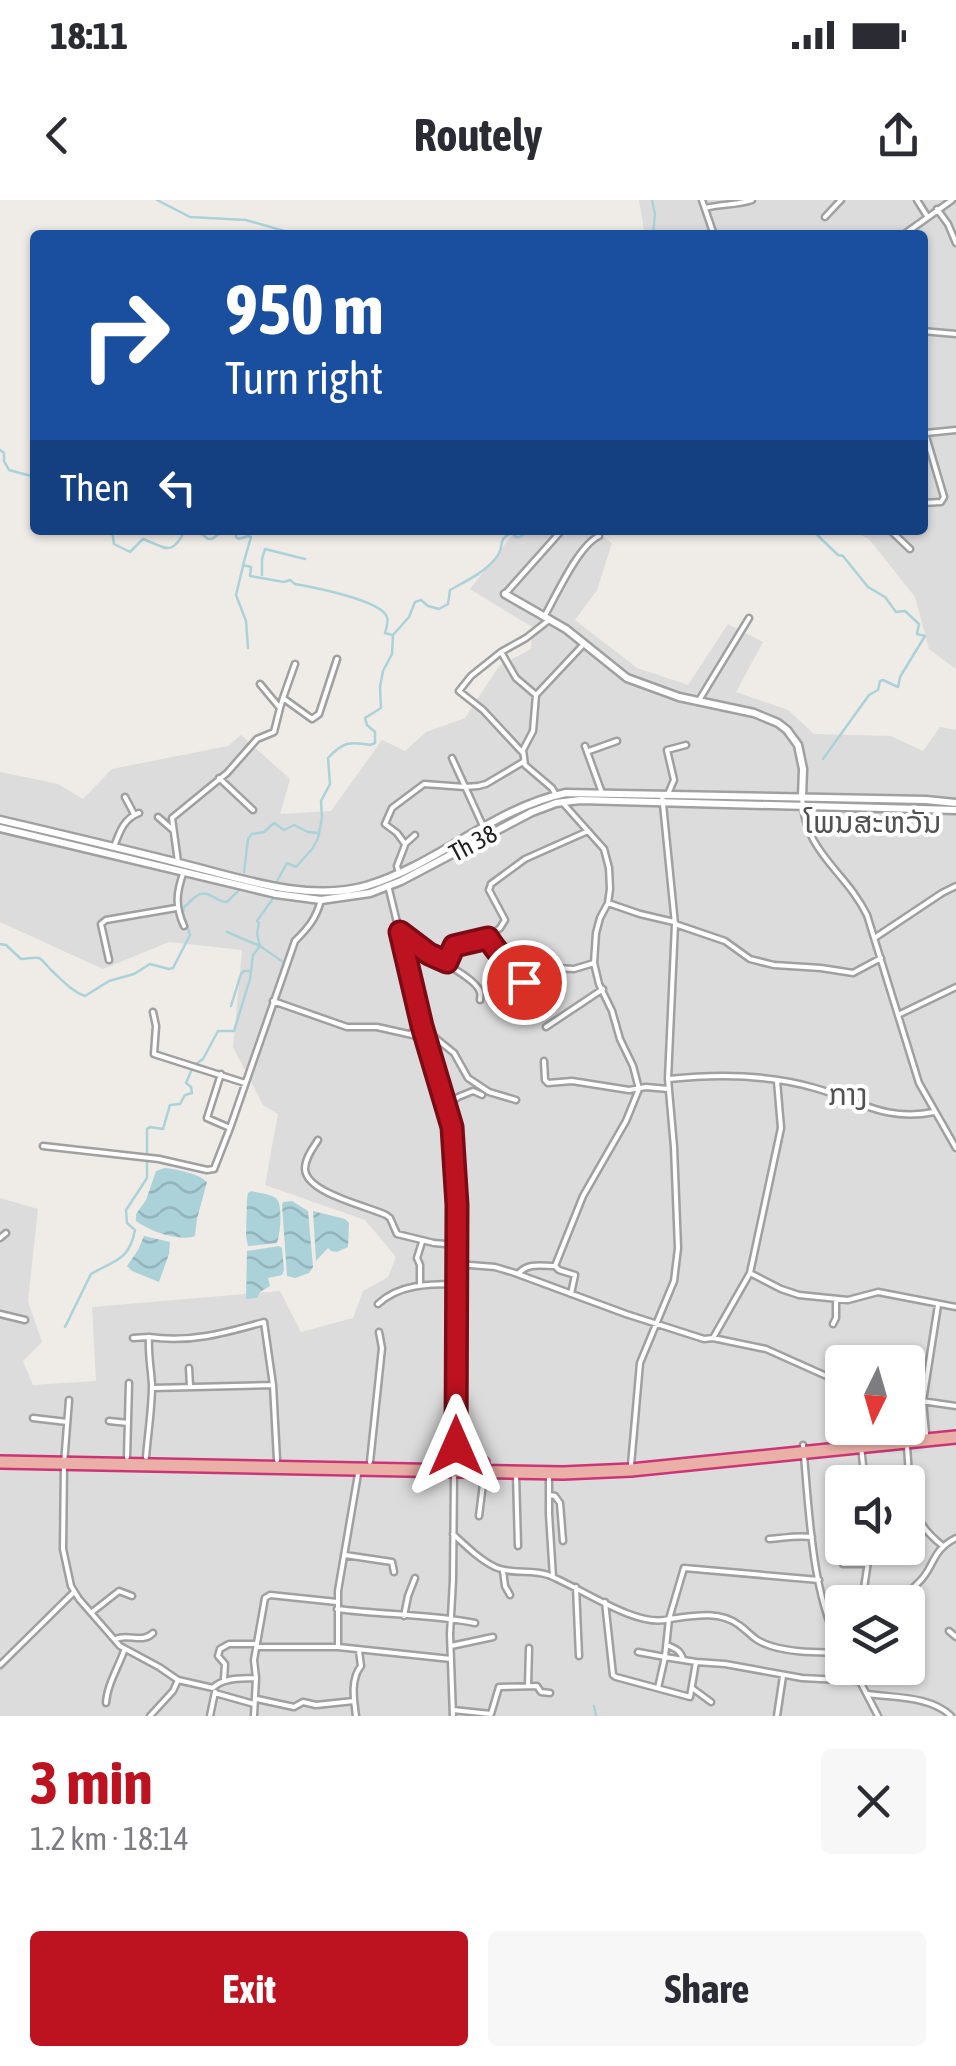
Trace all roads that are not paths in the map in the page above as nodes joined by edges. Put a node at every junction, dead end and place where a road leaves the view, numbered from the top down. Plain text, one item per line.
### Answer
1 (702, 200) edge
2 (752, 200) edge
3 (842, 200) edge
4 (917, 200) edge
5 (952, 200) edge
6 (740, 202) edge
7 (705, 208) junction
8 (937, 209) junction
9 (927, 216) junction
10 (825, 217) dead end
11 (712, 230) edge
12 (910, 230) edge
13 (956, 243) edge
14 (928, 332) edge
15 (956, 334) edge
16 (956, 430) edge
17 (928, 433) edge
18 (928, 446) edge
19 (928, 503) edge
20 (558, 535) edge
21 (895, 535) edge
22 (599, 536) dead end
23 (910, 549) dead end
24 (505, 594) joint
25 (546, 618) junction
26 (749, 618) dead end
27 (585, 644) junction
28 (502, 652) junction
29 (338, 659) dead end
30 (294, 664) dead end
31 (260, 684) dead end
32 (536, 696) junction
33 (283, 698) junction
34 (698, 702) junction
35 (280, 708) junction
36 (618, 741) dead end
37 (686, 746) dead end
38 (523, 753) junction
39 (452, 758) dead end
40 (524, 762) junction
41 (220, 778) junction
42 (465, 787) junction
43 (602, 793) junction
44 (664, 796) junction
45 (125, 797) dead end
46 (559, 798) junction
47 (802, 801) junction
48 (540, 804) junction
49 (956, 806) edge
50 (253, 810) dead end
51 (158, 817) dead end
52 (0, 824) edge
53 (484, 828) junction
54 (588, 830) junction
55 (175, 832) junction
56 (414, 834) dead end
57 (405, 844) junction
58 (114, 847) junction
59 (178, 862) junction
60 (184, 871) junction
61 (399, 873) junction
62 (210, 874) junction
63 (387, 883) junction
64 (956, 886) edge
65 (321, 900) junction
66 (608, 903) junction
67 (176, 908) junction
68 (674, 923) junction
69 (184, 926) dead end
70 (400, 932) junction
71 (488, 938) junction
72 (875, 938) junction
73 (881, 958) junction
74 (108, 960) dead end
75 (447, 962) junction
76 (594, 962) junction
77 (956, 987) edge
78 (603, 989) junction
79 (480, 1000) dead end
80 (273, 1002) junction
81 (153, 1012) dead end
82 (898, 1015) junction
83 (422, 1026) junction
84 (546, 1027) dead end
85 (410, 1033) junction
86 (426, 1038) junction
87 (544, 1061) dead end
88 (221, 1074) junction
89 (668, 1079) junction
90 (778, 1081) junction
91 (245, 1083) junction
92 (640, 1088) junction
93 (668, 1089) junction
94 (482, 1095) dead end
95 (516, 1100) dead end
96 (446, 1108) junction
97 (934, 1112) junction
98 (230, 1128) junction
99 (318, 1140) dead end
100 (43, 1146) dead end
101 (956, 1148) edge
102 (6, 1233) dead end
103 (0, 1238) edge
104 (422, 1241) junction
105 (457, 1245) junction
106 (457, 1264) junction
107 (556, 1266) junction
108 (750, 1273) junction
109 (518, 1274) junction
110 (456, 1284) junction
111 (420, 1285) junction
112 (571, 1294) junction
113 (836, 1299) junction
114 (378, 1304) dead end
115 (938, 1304) junction
116 (956, 1307) edge
117 (0, 1314) edge
118 (25, 1320) dead end
119 (655, 1324) junction
120 (834, 1324) dead end
121 (378, 1332) dead end
122 (149, 1337) junction
123 (133, 1338) dead end
124 (712, 1338) junction
125 (189, 1368) dead end
126 (825, 1376) edge
127 (129, 1383) dead end
128 (274, 1385) junction
129 (190, 1386) junction
130 (152, 1388) junction
131 (925, 1395) edge
132 (69, 1400) dead end
133 (925, 1402) edge
134 (956, 1406) edge
135 (33, 1418) dead end
136 (925, 1418) edge
137 (109, 1421) dead end
138 (67, 1422) junction
139 (128, 1424) junction
140 (926, 1434) junction
141 (956, 1434) edge
142 (925, 1439) edge
143 (883, 1445) edge
144 (906, 1445) edge
145 (860, 1448) junction
146 (804, 1449) junction
147 (0, 1454) edge
148 (127, 1457) junction
149 (146, 1457) junction
150 (65, 1460) junction
151 (276, 1460) junction
152 (168, 1461) junction
153 (0, 1462) edge
154 (363, 1464) junction
155 (862, 1465) edge
156 (454, 1467) junction
157 (631, 1467) junction
158 (559, 1470) junction
159 (485, 1471) junction
160 (516, 1472) junction
161 (550, 1495) junction
162 (479, 1516) dead end
163 (453, 1534) junction
164 (812, 1537) junction
165 (956, 1538) edge
166 (769, 1539) dead end
167 (563, 1541) dead end
168 (518, 1546) dead end
169 (943, 1546) junction
170 (345, 1555) junction
171 (502, 1570) junction
172 (394, 1572) dead end
173 (554, 1577) junction
174 (415, 1578) dead end
175 (820, 1580) junction
176 (916, 1585) edge
177 (576, 1587) junction
178 (74, 1592) junction
179 (510, 1595) dead end
180 (132, 1596) dead end
181 (605, 1602) junction
182 (337, 1606) junction
183 (825, 1606) edge
184 (91, 1613) junction
185 (404, 1616) junction
186 (450, 1618) junction
187 (669, 1618) junction
188 (475, 1623) dead end
189 (949, 1631) dead end
190 (153, 1634) dead end
191 (493, 1637) dead end
192 (956, 1637) edge
193 (114, 1640) junction
194 (257, 1646) junction
195 (451, 1646) junction
196 (667, 1646) junction
197 (338, 1647) junction
198 (529, 1648) dead end
199 (124, 1649) junction
200 (359, 1651) junction
201 (825, 1651) edge
202 (638, 1652) dead end
203 (578, 1656) dead end
204 (665, 1657) junction
205 (682, 1659) junction
206 (452, 1660) junction
207 (696, 1662) junction
208 (0, 1665) edge
209 (783, 1676) junction
210 (256, 1678) junction
211 (825, 1679) edge
212 (178, 1680) junction
213 (224, 1681) junction
214 (862, 1685) edge
215 (528, 1686) junction
216 (658, 1688) junction
217 (692, 1688) junction
218 (214, 1690) junction
219 (550, 1692) dead end
220 (868, 1694) junction
221 (255, 1701) junction
222 (354, 1701) junction
223 (106, 1702) dead end
224 (711, 1702) dead end
225 (956, 1708) edge
226 (453, 1713) edge
227 (950, 1714) edge
228 (491, 1715) edge
229 (150, 1716) edge
230 (210, 1716) edge
231 (254, 1716) edge
232 (356, 1716) edge
233 (777, 1716) edge
234 (878, 1716) edge

1 - 7 street
2 - 6 street
3 - 10 street
4 - 9 street
5 - 8 street
6 - 7 street
7 - 11 street
8 - 9 street
8 - 13 street
9 - 12 street
14 - 15 street
16 - 17 street
18 - 19 street
20 - 24 street
21 - 23 street
22 - 25 street
24 - 25 street
25 - 27 street
25 - 28 street
26 - 34 street
27 - 32 street
27 - 34 street
28 - 32 street
28 - 38 street
29 - 33 street
30 - 33 street
31 - 35 street
32 - 38 street
33 - 35 street
34 - 47 street
35 - 41 street
36 - 43 street
37 - 44 street
38 - 40 street
39 - 42 street
40 - 42 street
40 - 46 street
41 - 50 street
41 - 55 street
42 - 53 street
42 - 57 street
43 - 44 street, Th 38
43 - 46 street, Th 38
44 - 46 street, Th 38
44 - 47 street, Th 38
44 - 68 street
45 - 58 street
46 - 48 street, Th 38
46 - 54 street
47 - 49 street, Th 38
47 - 72 street
48 - 53 street, Th 38
48 - 63 street, Th 38
51 - 55 street
52 - 58 street, Th 38
52 - 60 street, Th 38
53 - 61 street, Th 38
54 - 66 street
54 - 71 street
55 - 59 street
56 - 57 street
57 - 61 street
58 - 59 street, Th 38
59 - 62 street, Th 38
60 - 62 street, Th 38
60 - 67 street
61 - 63 street, Th 38
62 - 63 street, Th 38
62 - 65 street, Th 38
63 - 65 street, Th 38
63 - 70 street
64 - 72 street
65 - 80 street
66 - 68 street
66 - 76 street
67 - 69 street
67 - 74 street
68 - 73 street
68 - 89 street
70 - 75 street
70 - 83 street
71 - 75 street
71 - 76 street
72 - 73 street
73 - 82 street
75 - 79 street
76 - 78 street
77 - 82 street
78 - 84 street
78 - 92 street
80 - 85 street
80 - 91 street
81 - 88 street
82 - 97 street
83 - 85 street
83 - 86 street
83 - 95 street
85 - 86 street
86 - 96 street
87 - 92 street
88 - 91 street
88 - 98 street
89 - 90 street
89 - 93 street
90 - 97 street
90 - 108 street
91 - 98 street
92 - 93 street
92 - 107 street
93 - 119 street
94 - 96 street
96 - 105 street
97 - 101 street
98 - 100 street
99 - 104 street
102 - 103 street
104 - 105 street
104 - 111 street
105 - 106 street
106 - 109 street
106 - 110 street
107 - 109 street
107 - 112 street
108 - 113 street
108 - 124 street
109 - 112 street
110 - 111 street
110 - 156 street
111 - 114 street
112 - 119 street
113 - 115 street
113 - 120 street
115 - 116 street
115 - 131 street
117 - 118 street
119 - 124 street
119 - 157 street
121 - 154 street
122 - 123 street
122 - 128 street
122 - 130 street
124 - 126 street
125 - 129 street
127 - 139 street
128 - 129 street
128 - 151 street
129 - 130 street
130 - 149 street
132 - 138 street
133 - 134 street
135 - 138 street
136 - 140 street
137 - 139 street
138 - 150 street
139 - 148 street
140 - 141 highway
140 - 146 highway
141 - 142 highway
143 - 145 highway
144 - 169 street
145 - 146 highway
145 - 155 street
146 - 157 highway
146 - 164 street
147 - 150 highway
148 - 149 highway
148 - 150 highway
149 - 152 highway
150 - 152 highway
150 - 153 highway
150 - 178 street
151 - 152 highway
151 - 154 highway
152 - 154 highway
154 - 156 highway
154 - 170 street
156 - 158 highway
156 - 159 highway
156 - 163 street
157 - 158 highway
158 - 160 highway
158 - 161 street
159 - 160 highway
159 - 162 street
160 - 168 street
161 - 167 street
161 - 173 street
163 - 171 street
163 - 186 street
164 - 166 street
164 - 175 street
165 - 169 street
169 - 176 street
170 - 172 street
170 - 182 street
171 - 173 street
171 - 179 street
173 - 177 street
174 - 185 street
175 - 183 street
175 - 187 street
177 - 181 street
177 - 203 street
178 - 184 street
178 - 208 street
180 - 184 street
181 - 187 street
181 - 216 street
182 - 185 street
182 - 194 street
182 - 197 street
184 - 193 street
185 - 186 street
186 - 188 street
186 - 195 street
187 - 196 street
187 - 201 street
189 - 192 street
190 - 193 street
191 - 195 street
193 - 199 street
194 - 197 street
194 - 210 street
194 - 213 street
195 - 206 street
196 - 204 street
196 - 205 street
197 - 200 street
198 - 215 street
199 - 212 street
199 - 223 street
200 - 206 street
200 - 222 street
202 - 204 street
204 - 205 street
204 - 216 street
205 - 207 street
206 - 226 street
207 - 209 street
207 - 217 street
209 - 211 street
209 - 233 street
210 - 213 street
210 - 221 street
212 - 218 street
212 - 229 street
213 - 218 street
214 - 220 street
215 - 219 street
215 - 228 street
216 - 217 street
217 - 224 street
218 - 221 street
218 - 230 street
220 - 227 street
220 - 234 street
221 - 222 street
221 - 231 street
222 - 232 street
225 - 227 street
226 - 228 street

